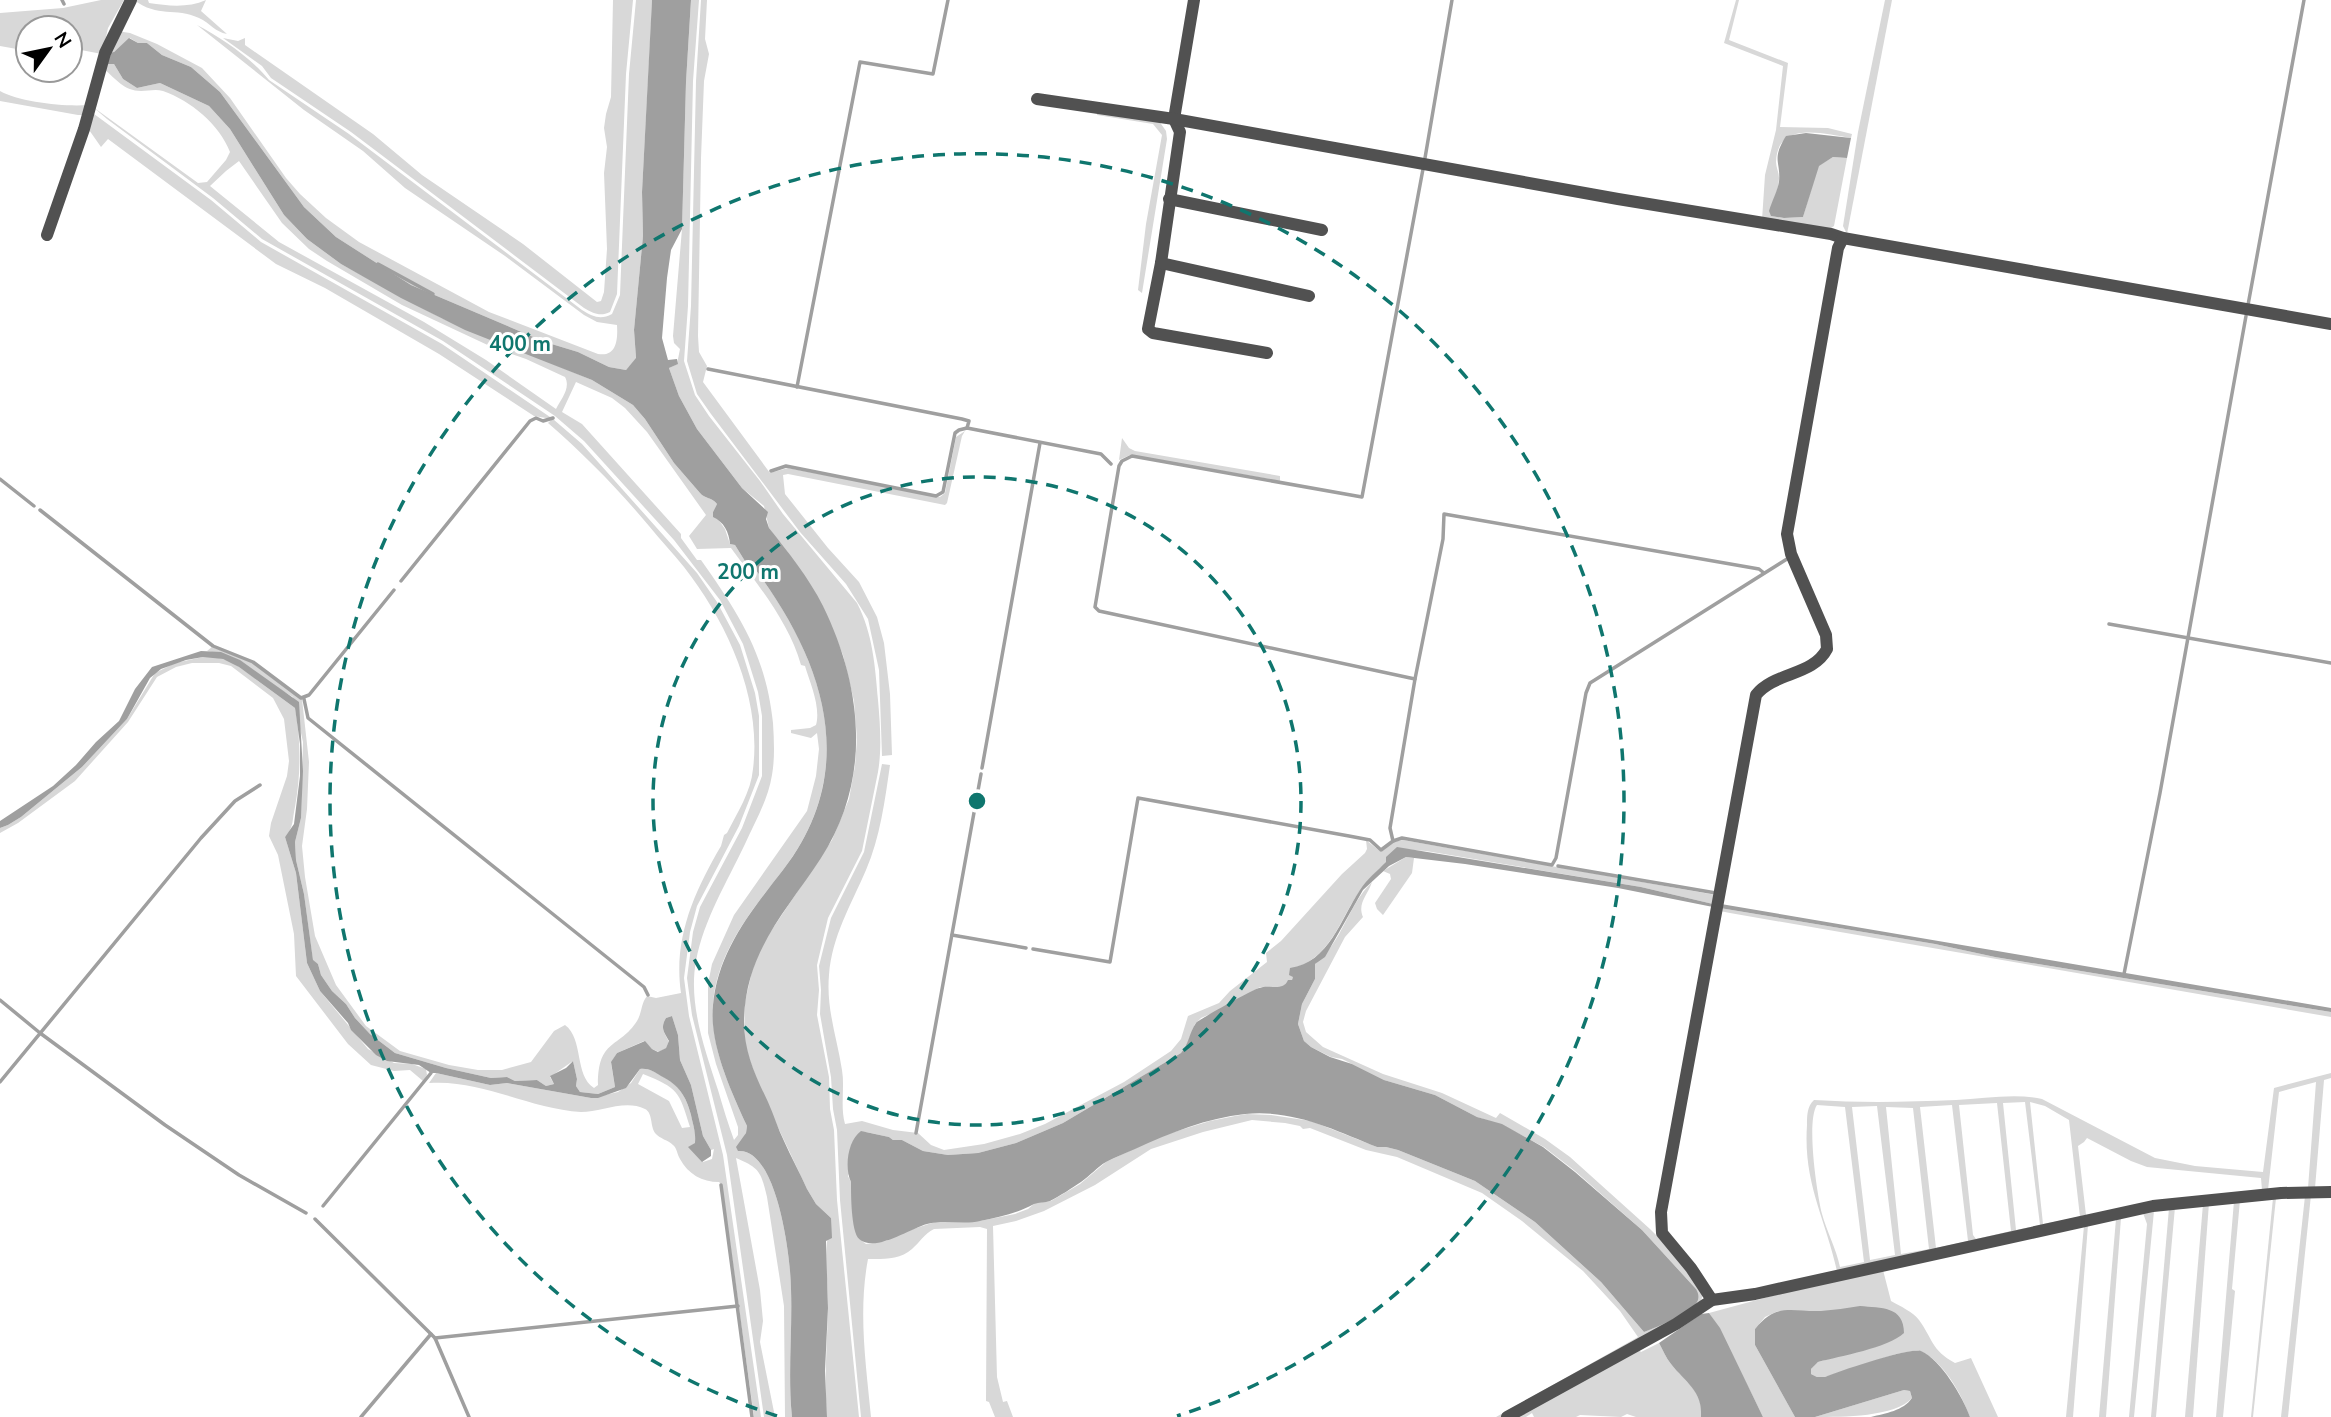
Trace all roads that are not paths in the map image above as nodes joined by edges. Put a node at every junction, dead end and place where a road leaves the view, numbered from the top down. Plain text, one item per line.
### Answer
1 (131, 0) edge
2 (1194, 0) edge
3 (1037, 99) dead end
4 (1174, 120) junction
5 (1169, 198) junction
6 (1322, 230) dead end
7 (47, 235) dead end
8 (1843, 238) junction
9 (1161, 263) junction
10 (1309, 296) dead end
11 (2331, 324) edge
12 (1267, 353) dead end
13 (2331, 1192) edge
14 (1712, 1300) junction
15 (1507, 1417) edge

1 - 7 street
2 - 4 street
3 - 4 street
4 - 5 street
4 - 8 street
5 - 6 street
5 - 9 street
8 - 11 street
8 - 14 street
9 - 10 street
9 - 12 street
13 - 14 street
14 - 15 street

